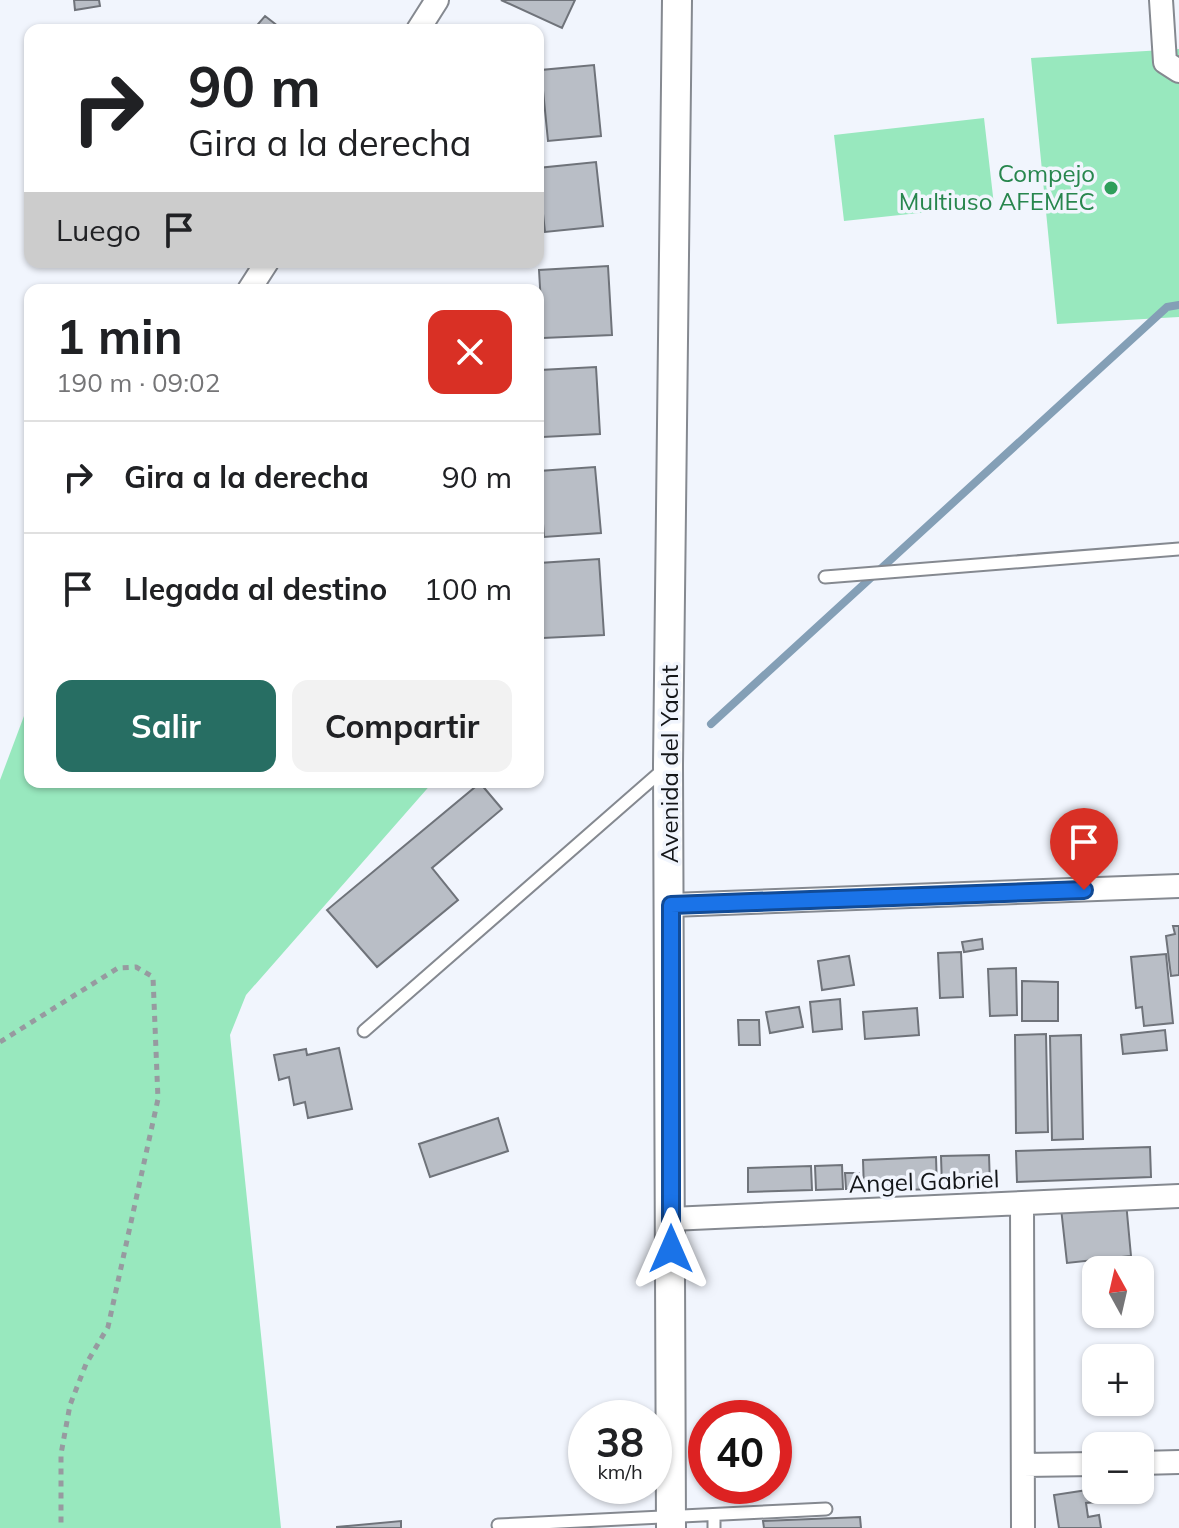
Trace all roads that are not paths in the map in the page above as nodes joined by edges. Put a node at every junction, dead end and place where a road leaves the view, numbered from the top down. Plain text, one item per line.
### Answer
1 (437, 0) edge
2 (677, 0) edge
3 (1161, 0) edge
4 (422, 24) edge
5 (1179, 71) edge
6 (1179, 549) edge
7 (825, 577) dead end
8 (668, 765) junction
9 (1179, 886) edge
10 (671, 905) junction
11 (364, 1031) dead end
12 (1179, 1196) edge
13 (1022, 1204) junction
14 (671, 1219) junction
15 (1179, 1462) edge
16 (1154, 1463) edge
17 (1082, 1464) edge
18 (1023, 1465) junction
19 (826, 1509) dead end
20 (714, 1515) junction
21 (671, 1523) edge
22 (498, 1525) dead end
23 (714, 1528) edge
24 (1023, 1528) edge

1 - 4 street
2 - 8 street, Avenida del Yacht
3 - 5 street
6 - 7 lane
8 - 10 street, Avenida del Yacht
8 - 11 lane
9 - 10 street
10 - 14 street, Avenida del Yacht
12 - 13 street, Angel Gabriel
13 - 14 street, Angel Gabriel
13 - 18 street
14 - 21 street, Avenida del Yacht
15 - 16 street
17 - 18 street
18 - 24 street
19 - 20 lane
20 - 21 lane
20 - 23 lane
21 - 22 lane

